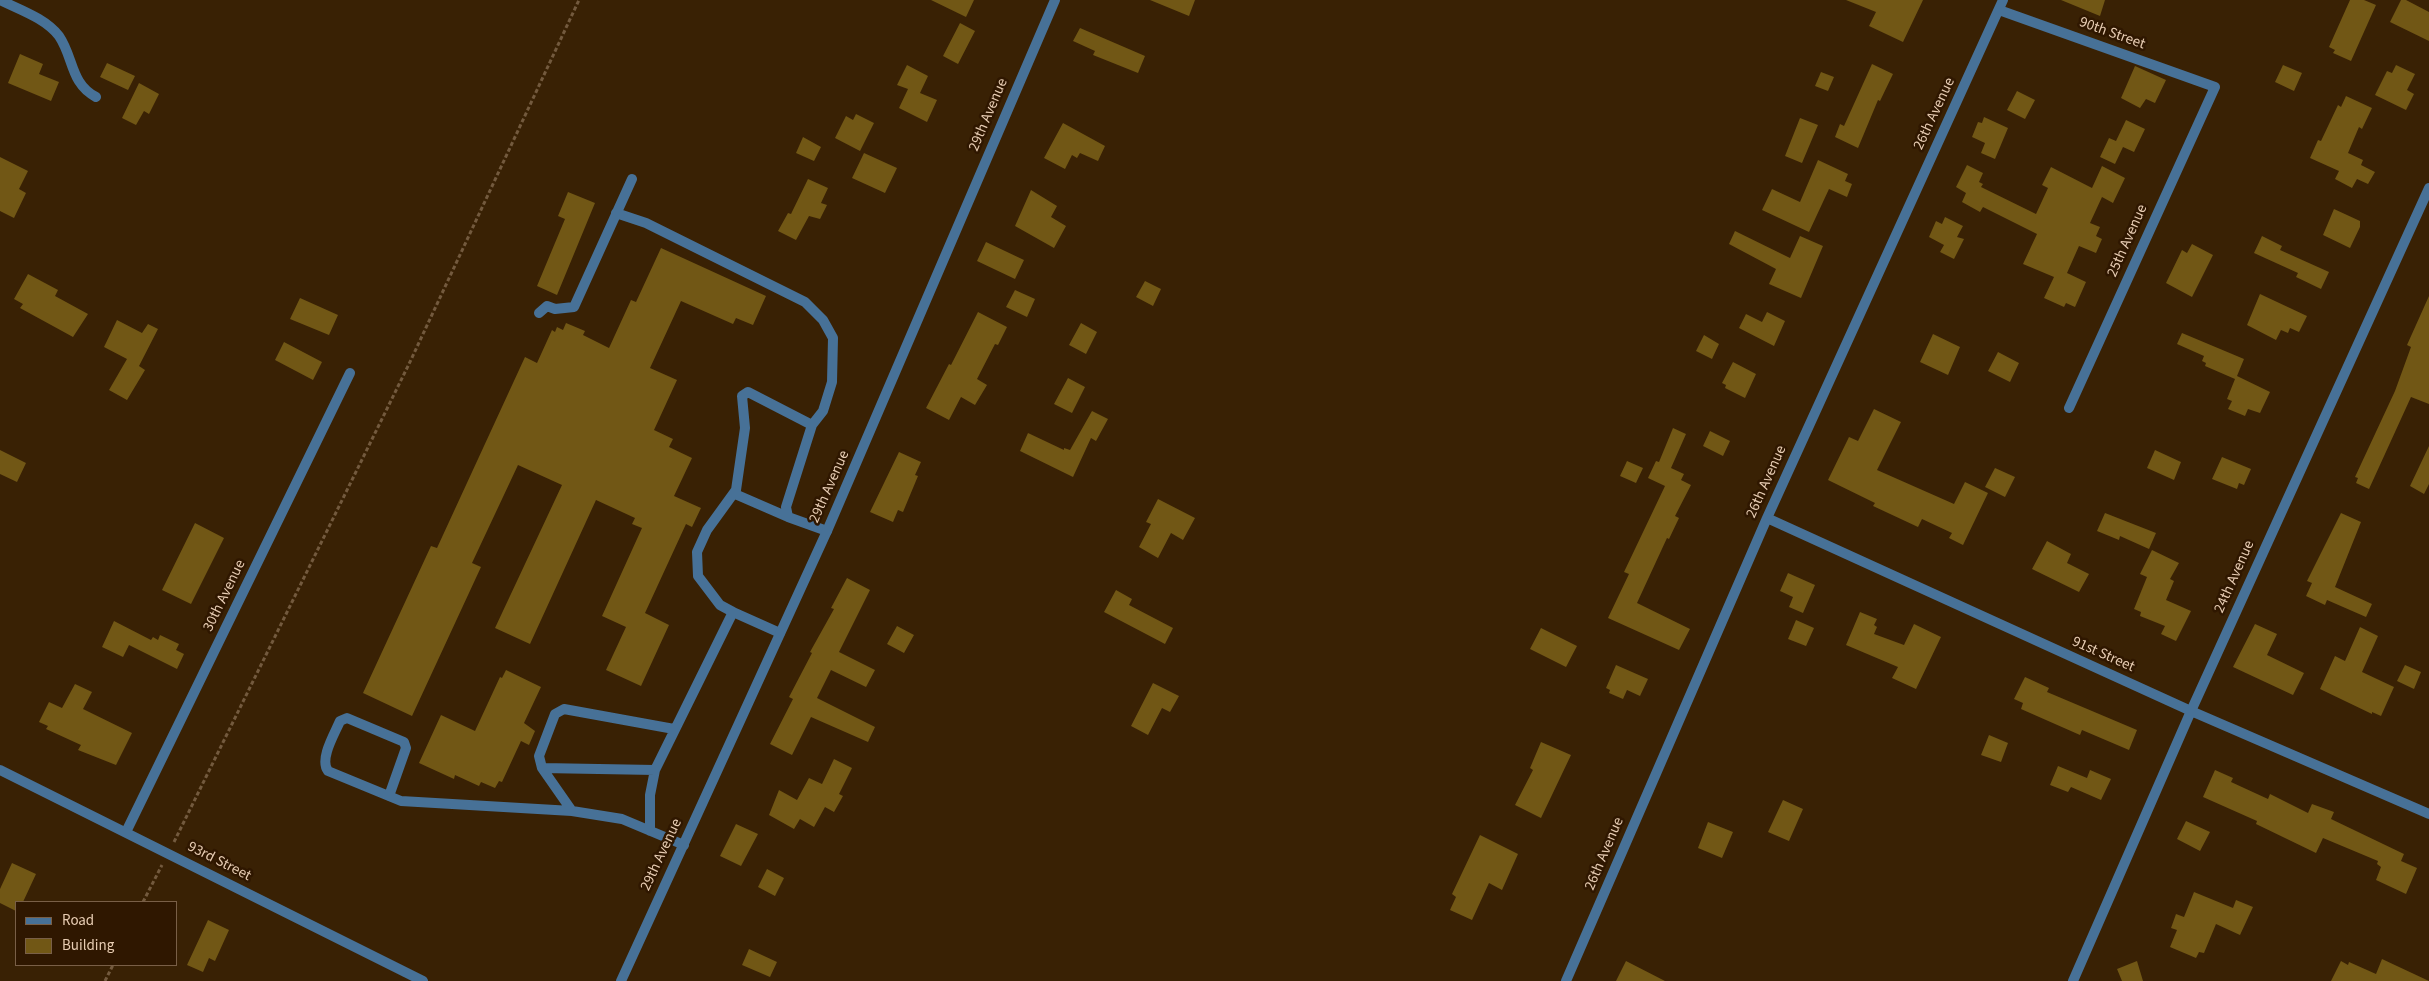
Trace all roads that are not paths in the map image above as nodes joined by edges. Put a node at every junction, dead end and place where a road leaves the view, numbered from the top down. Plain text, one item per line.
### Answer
1 (0, 0) edge
2 (1055, 0) edge
3 (2001, 5) edge
4 (2215, 87) joint
5 (96, 97) dead end
6 (632, 178) dead end
7 (2429, 188) edge
8 (616, 214) junction
9 (539, 313) dead end
10 (350, 373) dead end
11 (2069, 408) dead end
12 (812, 425) junction
13 (735, 494) junction
14 (788, 517) junction
15 (1767, 518) junction
16 (827, 531) junction
17 (732, 612) junction
18 (780, 633) junction
19 (2191, 711) junction
20 (674, 729) junction
21 (542, 768) junction
22 (0, 770) edge
23 (655, 770) junction
24 (389, 796) junction
25 (572, 811) junction
26 (2429, 814) edge
27 (650, 831) junction
28 (126, 832) junction
29 (684, 845) junction
30 (423, 981) edge
31 (622, 981) edge
32 (1566, 981) edge
33 (2073, 981) edge

1 - 5 street
2 - 16 street, 29th Avenue
3 - 4 street, 90th Street
3 - 15 street, 26th Avenue
4 - 11 street, 25th Avenue
6 - 8 street
7 - 19 street, 24th Avenue
8 - 9 street
8 - 12 street
10 - 28 street, 30th Avenue
12 - 13 street
12 - 14 street
13 - 14 street
13 - 17 street
14 - 16 street
15 - 19 street, 91st Street
15 - 32 street, 26th Avenue
16 - 18 street, 29th Avenue
17 - 18 street
17 - 20 street
18 - 29 street, 29th Avenue
19 - 26 street, 91st Street
19 - 33 street, 24th Avenue
20 - 21 street
20 - 23 street
21 - 23 street
21 - 25 street
22 - 28 street, 93rd Street
23 - 27 street
24 - 24 street
24 - 25 street
25 - 27 street
27 - 29 street
28 - 30 street, 93rd Street
29 - 31 street, 29th Avenue

